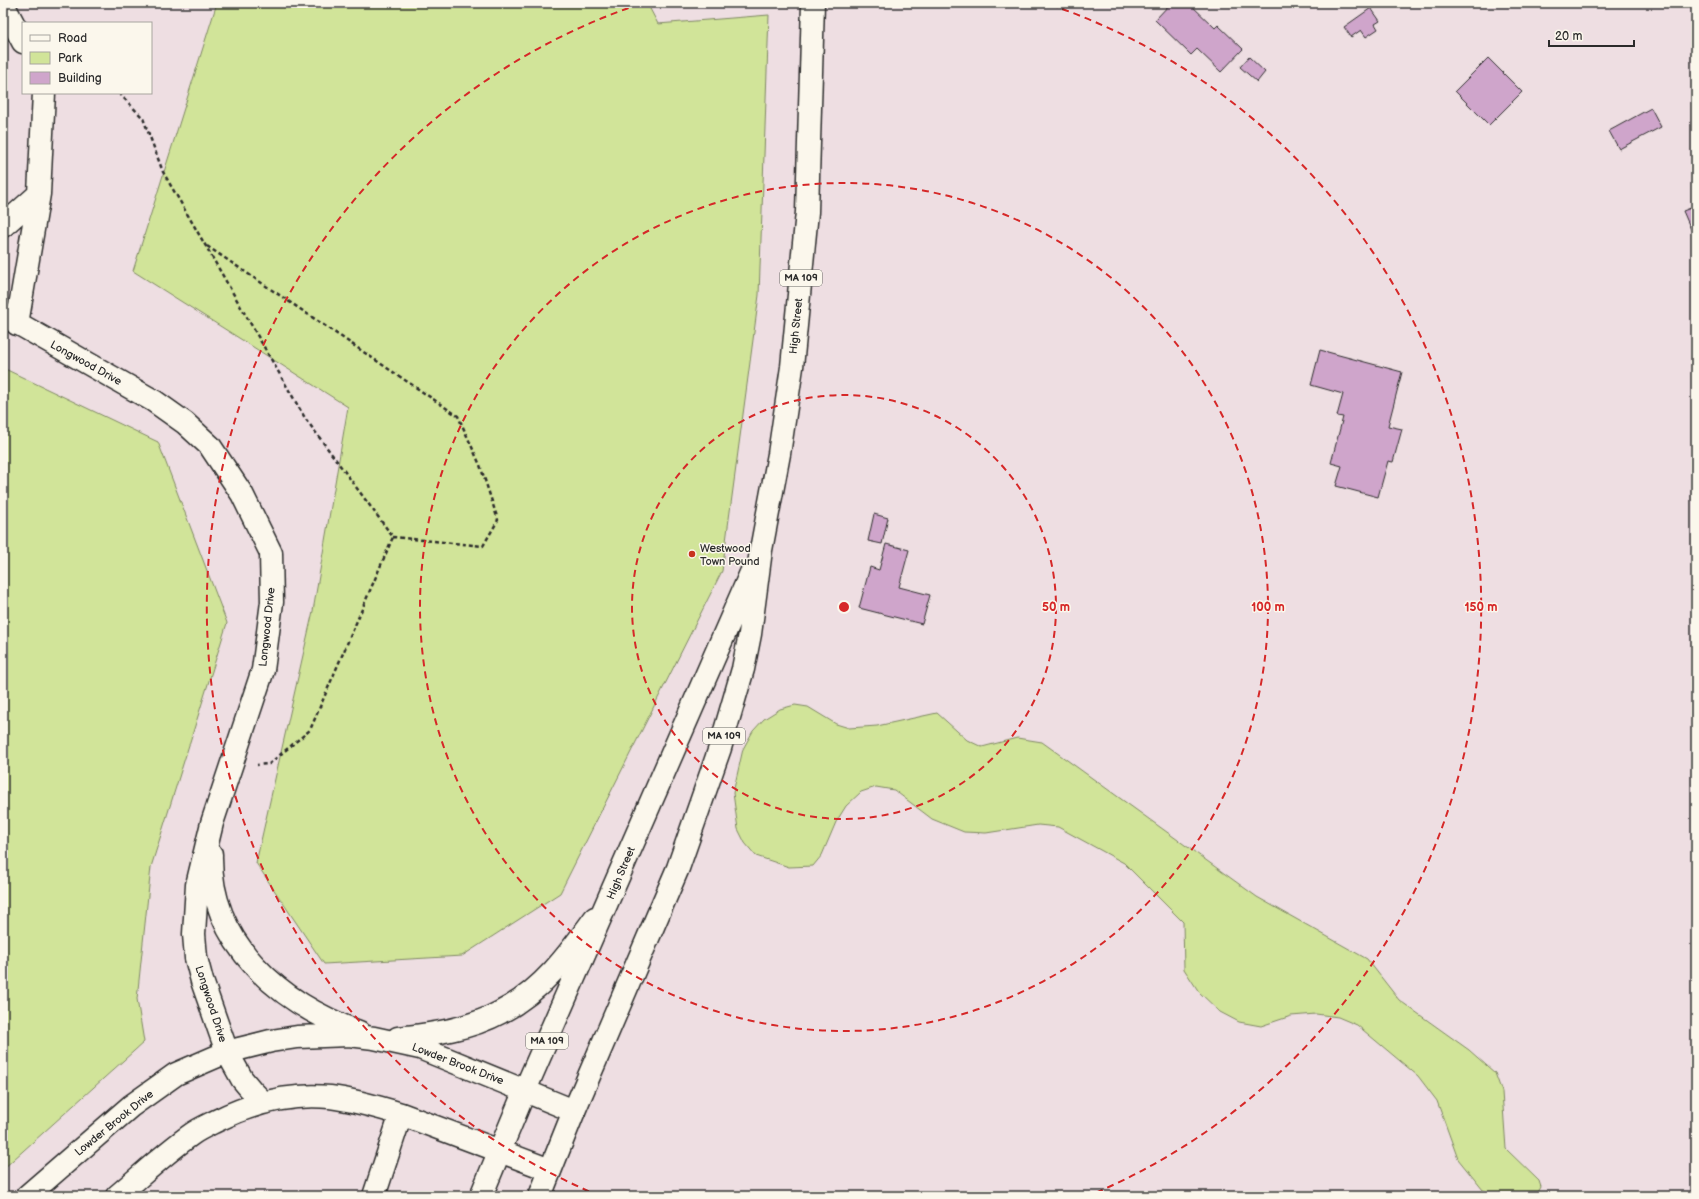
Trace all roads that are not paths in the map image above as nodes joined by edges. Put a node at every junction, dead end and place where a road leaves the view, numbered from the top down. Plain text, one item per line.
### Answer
1 (813, 3) edge
2 (3, 4) edge
3 (22, 40) edge
4 (44, 94) edge
5 (38, 194) junction
6 (3, 226) edge
7 (10, 320) edge
8 (761, 550) junction
9 (212, 823) junction
10 (615, 887) junction
11 (374, 1038) junction
12 (227, 1052) junction
13 (525, 1090) junction
14 (264, 1102) junction
15 (574, 1111) junction
16 (401, 1114) junction
17 (500, 1151) junction
18 (550, 1170) junction
19 (27, 1196) edge
20 (117, 1196) edge
21 (374, 1196) edge
22 (481, 1196) edge
23 (540, 1196) edge

1 - 8 street, High Street / MA 109
2 - 3 street
4 - 5 street
5 - 6 street
5 - 7 street
7 - 9 street, Longwood Drive
8 - 10 street, High Street / MA 109
8 - 15 street, High Street / MA 109
9 - 11 street, Longwood Drive
9 - 12 street, Longwood Drive
10 - 11 street
10 - 13 street, High Street / MA 109
11 - 12 street, Lowder Brook Drive
11 - 13 street, Lowder Brook Drive
12 - 14 street, Longwood Drive
12 - 19 street, Lowder Brook Drive
13 - 15 street, Lowder Brook Drive
13 - 17 street, High Street / MA 109
14 - 16 street
14 - 20 street
15 - 18 street, High Street / MA 109
16 - 17 street
16 - 21 street
17 - 18 street
17 - 22 street, High Street / MA 109
18 - 23 street, High Street / MA 109

